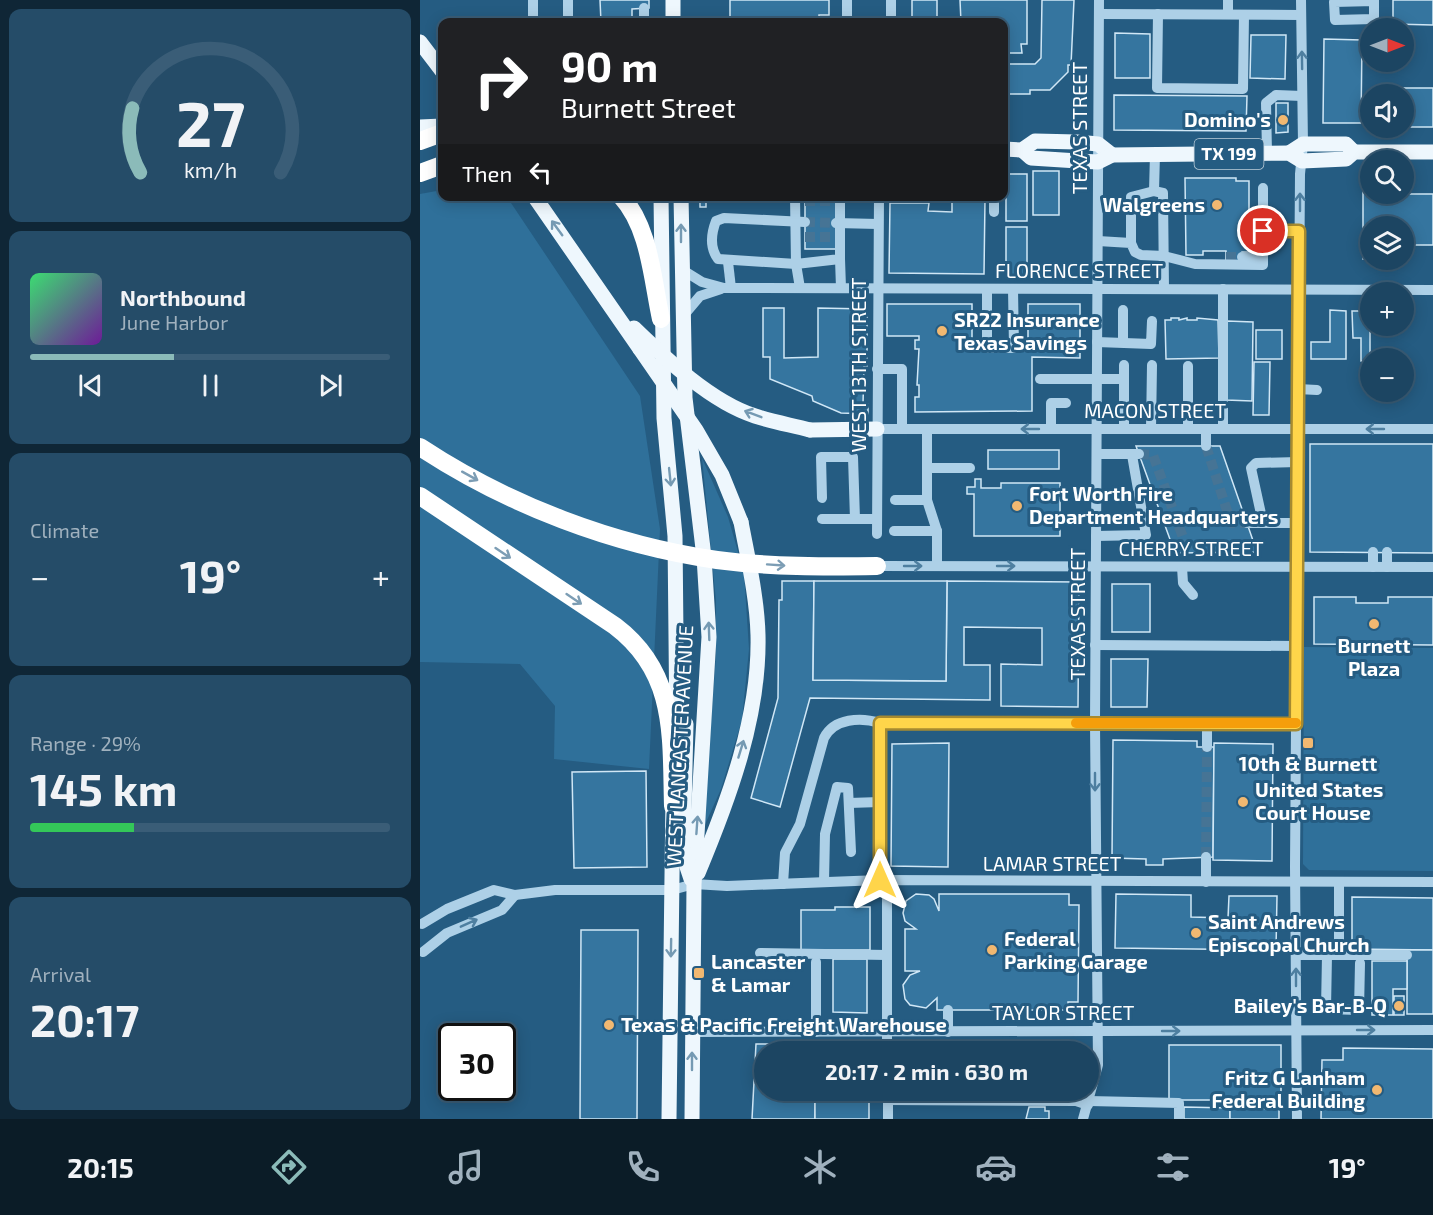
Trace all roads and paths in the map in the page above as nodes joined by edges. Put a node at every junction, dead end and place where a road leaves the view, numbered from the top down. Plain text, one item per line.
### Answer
1 (533, 0) edge
2 (568, 0) edge
3 (673, 0) edge
4 (847, 0) edge
5 (891, 0) edge
6 (1099, 0) edge
7 (1228, 0) edge
8 (1301, 0) edge
9 (644, 8) dead end
10 (1099, 14) junction
11 (1158, 14) junction
12 (1228, 14) junction
13 (1244, 15) junction
14 (1301, 15) junction
15 (533, 18) edge
16 (568, 18) edge
17 (644, 18) edge
18 (673, 18) edge
19 (847, 18) edge
20 (891, 18) edge
21 (420, 42) edge
22 (438, 64) edge
23 (1302, 96) junction
24 (438, 126) edge
25 (420, 127) edge
26 (438, 134) edge
27 (420, 141) edge
28 (1098, 144) junction
29 (1303, 144) junction
30 (1008, 149) edge
31 (1022, 150) junction
32 (1354, 152) junction
33 (1433, 152) edge
34 (1267, 153) junction
35 (1112, 154) junction
36 (1155, 154) junction
37 (1295, 157) junction
38 (1098, 162) junction
39 (438, 166) edge
40 (420, 173) edge
41 (1263, 188) dead end
42 (1154, 191) junction
43 (538, 201) edge
44 (624, 201) edge
45 (651, 201) edge
46 (661, 201) edge
47 (681, 201) edge
48 (798, 201) edge
49 (838, 201) edge
50 (879, 201) edge
51 (994, 201) edge
52 (994, 212) dead end
53 (800, 222) junction
54 (838, 223) junction
55 (879, 224) junction
56 (1263, 231) junction
57 (1299, 231) junction
58 (1098, 241) junction
59 (1131, 243) junction
60 (660, 245) junction
61 (1164, 256) junction
62 (1226, 257) tunnel mouth
63 (1242, 257) tunnel mouth
64 (1263, 257) junction
65 (840, 259) junction
66 (728, 262) junction
67 (796, 264) junction
68 (1195, 264) junction
69 (681, 269) junction
70 (727, 288) junction
71 (800, 288) junction
72 (841, 288) junction
73 (877, 288) junction
74 (987, 289) junction
75 (1013, 289) junction
76 (1098, 289) junction
77 (1164, 289) junction
78 (1224, 290) junction
79 (1299, 290) junction
80 (1433, 290) edge
81 (604, 295) junction
82 (1123, 310) dead end
83 (684, 315) junction
84 (661, 319) junction
85 (1152, 321) dead end
86 (1097, 342) junction
87 (1123, 342) junction
88 (1124, 365) dead end
89 (1152, 365) dead end
90 (1188, 366) dead end
91 (877, 369) junction
92 (1040, 379) dead end
93 (1097, 379) junction
94 (1124, 379) junction
95 (1298, 389) junction
96 (1317, 390) dead end
97 (1066, 403) dead end
98 (877, 429) junction
99 (902, 429) junction
100 (927, 429) junction
101 (1051, 429) junction
102 (1097, 429) junction
103 (1124, 429) junction
104 (1151, 429) junction
105 (1188, 429) junction
106 (1206, 429) junction
107 (1223, 429) junction
108 (1298, 429) junction
109 (1433, 429) edge
110 (1206, 446) tunnel mouth
111 (420, 447) edge
112 (1096, 454) junction
113 (1298, 462) junction
114 (927, 468) junction
115 (970, 468) dead end
116 (420, 496) edge
117 (822, 498) dead end
118 (895, 500) dead end
119 (927, 500) junction
120 (822, 519) dead end
121 (855, 519) junction
122 (877, 519) junction
123 (1247, 523) tunnel mouth
124 (1263, 523) junction
125 (1298, 523) junction
126 (894, 531) dead end
127 (937, 531) junction
128 (877, 534) dead end
129 (675, 536) junction
130 (1096, 536) junction
131 (1373, 552) dead end
132 (1387, 552) dead end
133 (1189, 554) tunnel mouth
134 (877, 566) joint
135 (937, 566) junction
136 (1096, 566) junction
137 (1186, 567) junction
138 (1298, 567) junction
139 (1373, 567) junction
140 (1387, 567) junction
141 (1433, 567) edge
142 (1193, 595) dead end
143 (1095, 645) junction
144 (1297, 646) junction
145 (880, 723) junction
146 (1095, 723) junction
147 (1207, 724) junction
148 (1296, 724) junction
149 (1207, 747) tunnel mouth
150 (880, 802) junction
151 (849, 803) junction
152 (673, 806) junction
153 (851, 852) dead end
154 (1206, 857) tunnel mouth
155 (880, 880) junction
156 (824, 882) junction
157 (1096, 882) junction
158 (1206, 882) junction
159 (1295, 882) junction
160 (1339, 882) junction
161 (1433, 882) edge
162 (694, 884) junction
163 (783, 884) junction
164 (672, 890) junction
165 (515, 895) junction
166 (422, 924) dead end
167 (423, 952) dead end
168 (760, 953) dead end
169 (887, 955) junction
170 (1296, 955) junction
171 (1327, 955) junction
172 (1339, 955) junction
173 (1407, 955) dead end
174 (816, 962) dead end
175 (1360, 963) dead end
176 (948, 1010) dead end
177 (1344, 1010) junction
178 (1296, 1030) junction
179 (1344, 1030) junction
180 (1433, 1030) edge
181 (1097, 1031) junction
182 (693, 1032) junction
183 (816, 1032) junction
184 (887, 1032) junction
185 (948, 1032) junction
186 (887, 1041) edge
187 (888, 1101) edge
188 (1076, 1101) edge
189 (1089, 1103) junction
190 (669, 1119) edge
191 (692, 1119) edge
192 (888, 1119) edge
193 (1083, 1119) edge
194 (1179, 1119) edge
195 (1297, 1119) edge

1 - 15 street
2 - 16 street
3 - 18 main road
4 - 19 street
5 - 20 street
6 - 10 street, TEXAS STREET
7 - 12 street
8 - 14 street
9 - 17 street
10 - 11 street
10 - 28 street, TEXAS STREET
11 - 12 street
11 - 13 street
12 - 13 street
13 - 14 street
23 -> 14 street
21 - 22 main road
23 - 29 street
23 - 34 street
24 - 25 main road
26 - 27 highway
28 - 31 main road
28 - 35 main road
28 - 38 street, TEXAS STREET
29 - 32 main road, TX 199
29 - 37 main road, TX 199
30 - 31 main road
31 - 38 main road
32 - 33 main road, TX 199
32 - 37 main road, TX 199
34 - 36 main road, TX 199
34 - 37 main road, TX 199
35 - 36 main road, TX 199
35 - 38 main road, TX 199
36 - 42 street
57 -> 37 street
38 - 58 street, TEXAS STREET
39 - 40 highway
41 - 56 street
42 - 59 street
42 - 61 street
81 -> 43 main road
44 - 84 highway
45 - 60 main road
46 - 60 main road, WEST LANCASTER AVENUE
69 -> 47 main road, WEST LANCASTER AVENUE
48 - 53 street
49 - 54 street
50 - 55 street, WEST 13TH STREET
51 - 52 street
53 - 66 street
53 - 67 street
54 - 55 street
54 - 65 street
55 - 73 street, WEST 13TH STREET
56 - 57 street
56 - 64 street
57 - 79 street
58 - 59 street
58 - 76 street, TEXAS STREET
59 - 61 street
60 - 84 main road, WEST LANCASTER AVENUE
61 - 68 street
61 - 77 street
62 - 68 street
63 - 64 street
64 - 68 street
65 - 67 street
65 - 72 street
66 - 67 street
66 - 70 street
67 - 71 street
69 - 70 street, FLORENCE STREET
69 - 83 main road, WEST LANCASTER AVENUE
70 - 71 street, FLORENCE STREET
70 - 83 street, FLORENCE STREET
71 - 72 street, FLORENCE STREET
72 - 73 street, FLORENCE STREET
73 - 74 street, FLORENCE STREET
73 - 91 street, WEST 13TH STREET
74 - 75 street, FLORENCE STREET
74 - 75 street
75 - 76 street, FLORENCE STREET
76 - 77 street, FLORENCE STREET
76 - 86 street, TEXAS STREET
77 - 78 street, FLORENCE STREET
78 - 79 street, FLORENCE STREET
78 - 107 street
79 - 80 street, FLORENCE STREET
79 - 95 street
98 -> 81 main road, bridge
162 -> 81 main road, bridge
82 - 87 street
162 -> 83 main road, WEST LANCASTER AVENUE
84 -> 129 main road, WEST LANCASTER AVENUE
85 - 87 street
86 - 87 street
86 - 93 street, TEXAS STREET
88 - 94 street
89 - 104 street
90 - 105 street
91 - 98 street, WEST 13TH STREET
91 - 99 street
92 - 93 street
93 - 94 street
93 - 102 street, TEXAS STREET
94 - 103 street
95 - 96 street
95 - 108 street
97 - 101 street
98 - 99 street, MACON STREET
98 - 122 street, WEST 13TH STREET
99 - 100 street, MACON STREET
101 -> 100 street, MACON STREET
100 - 114 street
101 - 102 street, MACON STREET
102 - 103 street, MACON STREET
102 - 112 street, TEXAS STREET
103 - 104 street, MACON STREET
104 - 105 street, MACON STREET
105 - 106 street, MACON STREET
106 - 107 street, MACON STREET
106 - 110 street
107 - 108 street, MACON STREET
109 -> 108 street, MACON STREET
108 - 113 street
111 -> 134 highway, bridge
112 - 130 street, TEXAS STREET
112 - 130 street
113 - 124 street
113 - 125 street
114 - 115 street
114 - 119 street
116 -> 152 highway
117 - 121 street
118 - 119 street
119 - 127 street
120 - 121 street
121 - 122 street
122 - 128 street, WEST 13TH STREET
123 - 124 street
124 - 125 street
125 - 138 street
126 - 127 street
127 - 135 street
129 - 152 main road, WEST LANCASTER AVENUE
129 - 162 main road
130 - 136 street, TEXAS STREET
131 - 139 street
132 - 140 street
133 - 137 street
134 -> 135 street, CHERRY STREET
135 -> 136 street, CHERRY STREET
136 - 137 street, CHERRY STREET
136 - 143 street, TEXAS STREET
137 - 138 street, CHERRY STREET
137 - 142 street
138 - 139 street, CHERRY STREET
138 - 144 street
139 - 140 street, CHERRY STREET
140 - 141 street, CHERRY STREET
143 - 144 street
143 - 146 street, TEXAS STREET
144 - 148 street
145 - 146 street
145 - 150 street
145 - 163 street
146 - 147 street
146 -> 157 street, TEXAS STREET
147 - 148 street
147 - 149 street
148 - 159 street
150 - 151 street
150 - 155 street
151 - 153 street
151 - 156 street
152 - 164 main road, WEST LANCASTER AVENUE
154 - 158 street
155 - 156 street, LAMAR STREET
155 - 157 street, LAMAR STREET
155 - 169 street
156 - 163 street, LAMAR STREET
157 - 158 street, LAMAR STREET
157 - 181 street, TEXAS STREET
158 - 159 street, LAMAR STREET
159 - 160 street, LAMAR STREET
159 - 170 street
160 - 161 street, LAMAR STREET
160 - 172 street
162 - 163 street, LAMAR STREET
162 - 164 street, LAMAR STREET
162 - 182 main road, WEST LANCASTER AVENUE
164 - 165 street, LAMAR STREET
164 -> 190 main road, WEST LANCASTER AVENUE
165 - 166 street, LAMAR STREET
167 -> 165 street
168 - 169 street
169 - 184 street
170 - 171 street
178 -> 170 street
171 - 172 street
171 - 177 street
172 - 173 street
174 - 183 street
175 - 177 street
176 - 185 street
177 - 179 street
178 - 179 street, TAYLOR STREET
181 -> 178 street, TAYLOR STREET
178 - 195 street
179 -> 180 street, TAYLOR STREET
181 - 185 street, TAYLOR STREET
181 - 189 street, TEXAS STREET
182 - 183 street, TAYLOR STREET
191 -> 182 main road, WEST LANCASTER AVENUE
183 - 184 street, TAYLOR STREET
184 - 185 street, TAYLOR STREET
184 - 186 street
187 - 192 street
188 - 189 street
189 - 193 street, TEXAS STREET
189 - 194 street

